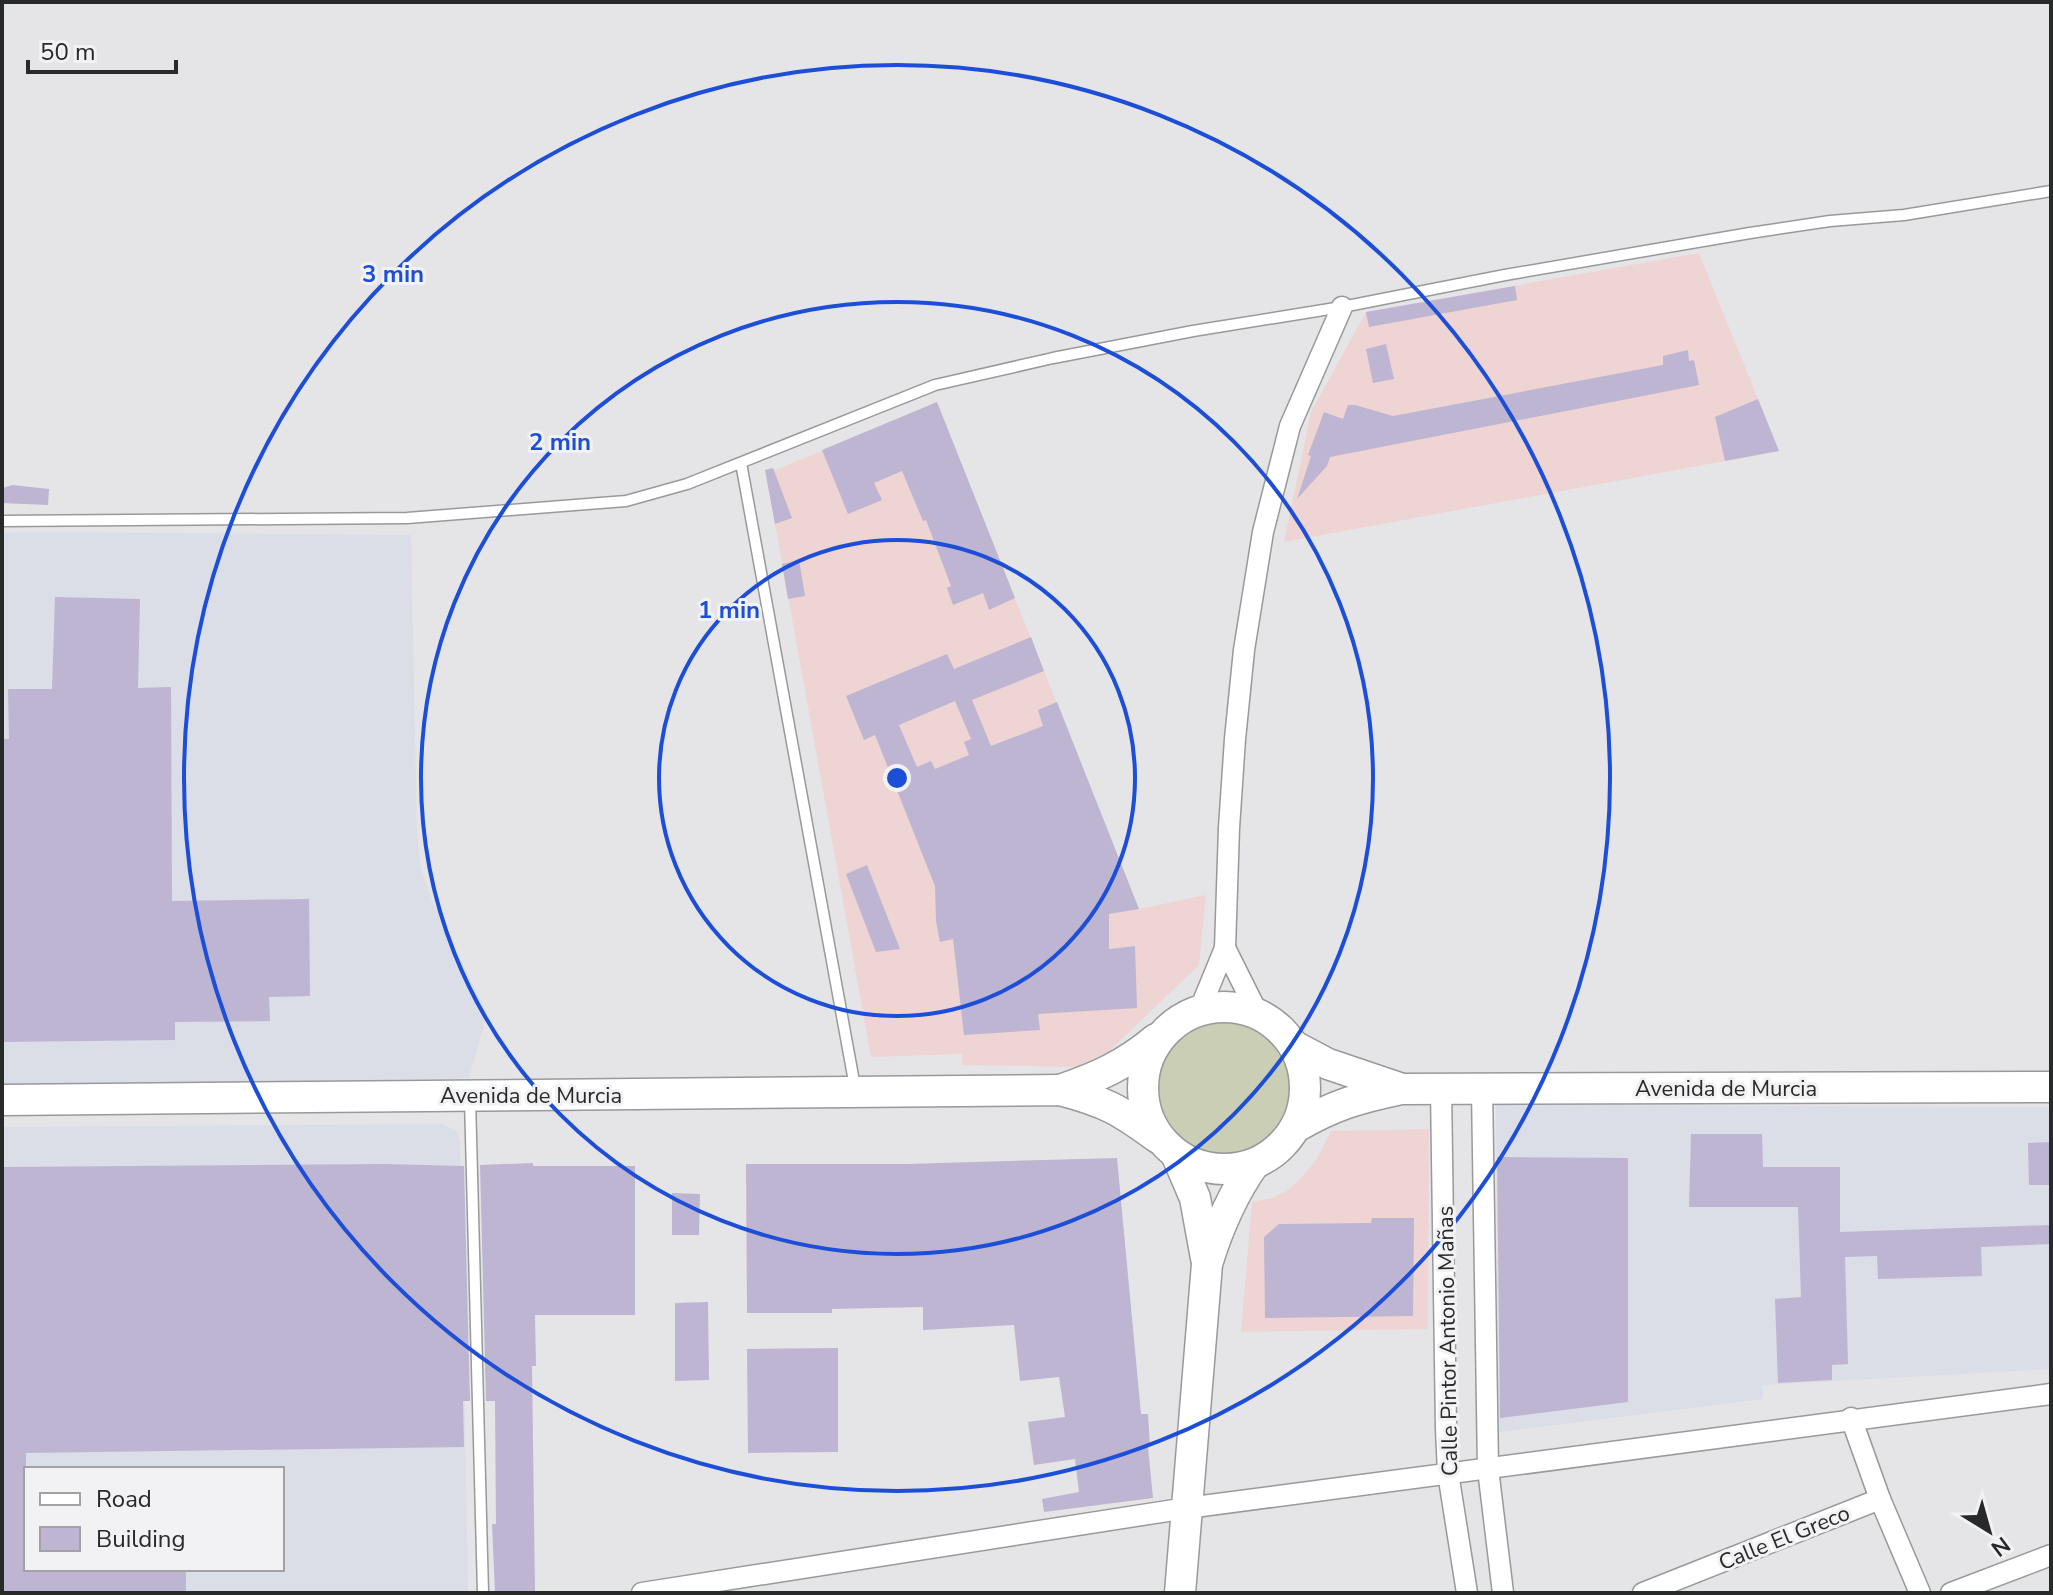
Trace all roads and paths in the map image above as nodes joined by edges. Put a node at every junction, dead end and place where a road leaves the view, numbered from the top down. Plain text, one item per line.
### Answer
1 (2051, 191) edge
2 (1342, 307) junction
3 (741, 463) junction
4 (2, 521) edge
5 (1225, 948) junction
6 (1200, 1009) junction
7 (1257, 1012) junction
8 (1162, 1034) junction
9 (1294, 1046) junction
10 (2051, 1087) edge
11 (1441, 1088) junction
12 (1401, 1089) junction
13 (1482, 1089) junction
14 (1060, 1090) junction
15 (856, 1094) junction
16 (469, 1095) junction
17 (2, 1100) edge
18 (1296, 1127) junction
19 (1167, 1147) junction
20 (1254, 1164) junction
21 (1207, 1264) junction
22 (2051, 1394) edge
23 (1851, 1418) junction
24 (1488, 1469) junction
25 (1448, 1473) junction
26 (1880, 1499) junction
27 (1187, 1508) junction
28 (2051, 1555) edge
29 (483, 1593) edge
30 (642, 1593) edge
31 (1180, 1593) edge
32 (1467, 1593) edge
33 (1503, 1593) edge
34 (1643, 1593) edge
35 (1920, 1593) edge
36 (1951, 1593) edge

1 - 2 lane
2 - 3 lane
2 - 5 street
3 - 4 lane
3 - 15 lane
5 - 6 street
5 - 7 street
6 - 7 main road
6 - 8 main road
7 - 9 main road
8 - 14 main road, Avenida de Murcia
8 - 19 main road
9 - 12 main road, Avenida de Murcia
9 - 18 main road
10 - 13 main road, Avenida de Murcia
11 - 12 main road, Avenida de Murcia
11 - 13 main road, Avenida de Murcia
11 - 25 street, Calle Pintor Antonio Mañas
12 - 18 main road, Avenida de Murcia
13 - 24 street, Calle Pintor Antonio Mañas
14 - 15 main road, Avenida de Murcia
14 - 19 main road, Avenida de Murcia
15 - 16 main road, Avenida de Murcia
16 - 17 main road, Avenida de Murcia
16 - 29 lane
18 - 20 main road
19 - 20 main road
19 - 21 main road
20 - 21 main road
21 - 27 main road
22 - 23 street
23 - 24 street
23 - 26 street
24 - 25 street
24 - 33 street, Calle Pintor Antonio Mañas
25 - 27 street
25 - 32 street, Calle Pintor Antonio Mañas
26 - 34 street, Calle El Greco
26 - 35 street
27 - 30 street
27 - 31 main road
28 - 36 street

